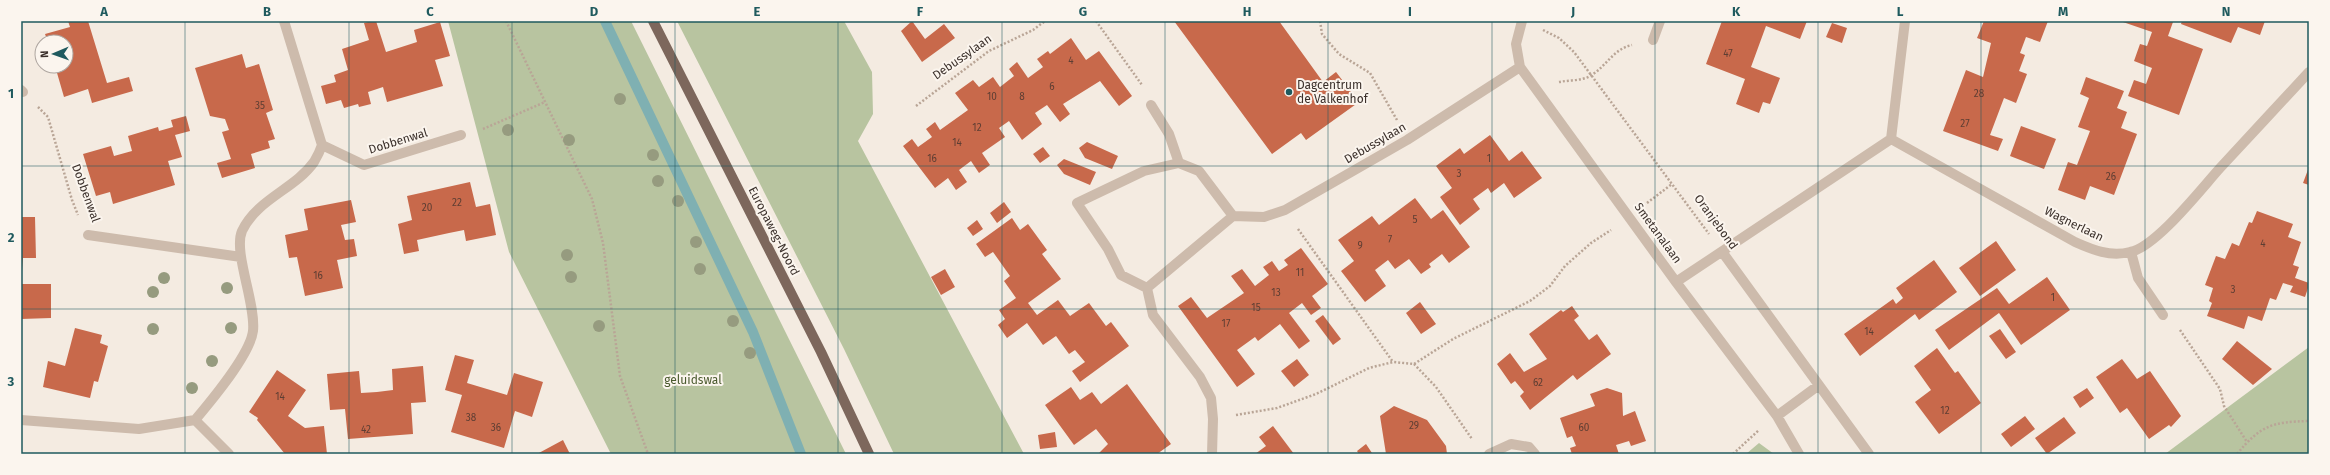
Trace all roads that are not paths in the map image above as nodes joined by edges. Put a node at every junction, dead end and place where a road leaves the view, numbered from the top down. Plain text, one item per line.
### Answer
1 (284, 21) edge
2 (653, 21) edge
3 (1522, 21) edge
4 (1660, 21) edge
5 (1905, 21) edge
6 (1653, 40) road end
7 (1520, 67) junction
8 (2309, 72) edge
9 (1150, 105) road end
10 (461, 135) road end
11 (1892, 140) junction
12 (322, 145) junction
13 (1179, 163) junction
14 (1233, 216) junction
15 (88, 235) road end
16 (2131, 252) junction
17 (1723, 253) junction
18 (241, 257) junction
19 (1676, 282) junction
20 (1147, 288) junction
21 (2163, 315) road end
22 (1818, 385) junction
23 (1777, 416) junction
24 (21, 420) edge
25 (195, 420) junction
26 (230, 454) edge
27 (869, 454) edge
28 (1212, 454) edge
29 (1489, 454) edge
30 (1535, 454) edge
31 (1799, 454) edge
32 (1869, 454) edge

1 - 12 street
2 - 27 main road, Europaweg-Noord
3 - 7 street, Smetanalaan
4 - 6 street
5 - 11 street
7 - 14 street, Debussylaan
7 - 19 street, Smetanalaan
8 - 16 street, Wagnerlaan
9 - 13 street
10 - 12 street, Dobbenwal
11 - 16 street, Wagnerlaan
11 - 17 street
12 - 18 street
13 - 14 street
13 - 20 street
14 - 20 street
15 - 18 street, Dobbenwal
16 - 21 street
17 - 19 street
17 - 22 street, Oranjebond
18 - 25 street
19 - 23 street, Smetanalaan
20 - 28 street
22 - 23 street
22 - 32 street, Oranjebond
23 - 31 street, Smetanalaan
24 - 25 street
25 - 26 street
29 - 30 street

